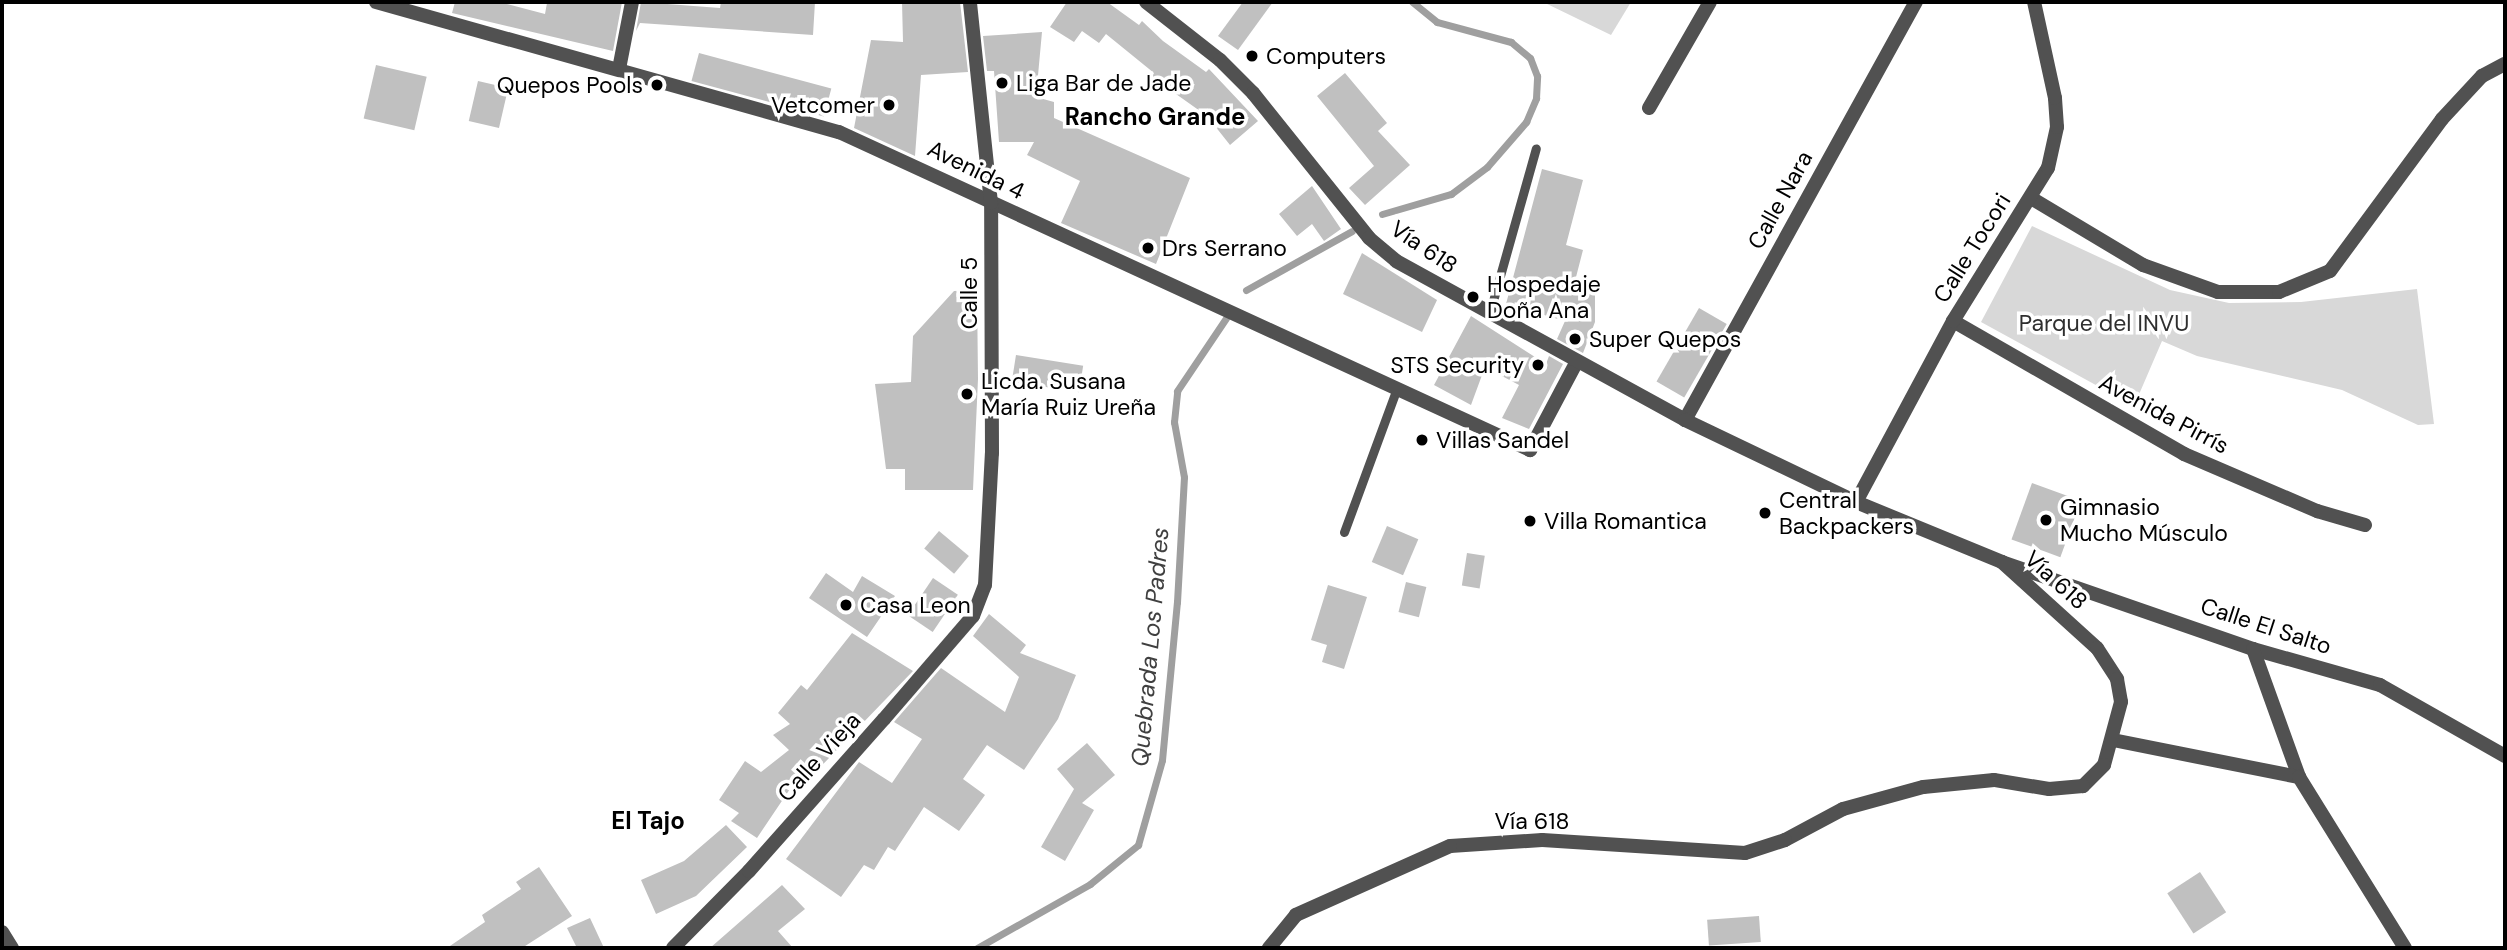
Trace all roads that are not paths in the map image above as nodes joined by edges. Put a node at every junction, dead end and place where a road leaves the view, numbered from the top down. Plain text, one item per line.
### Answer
1 (376, 2) edge
2 (632, 2) edge
3 (970, 2) edge
4 (1146, 2) edge
5 (1710, 2) edge
6 (1916, 2) edge
7 (2034, 2) edge
8 (2505, 64) edge
9 (618, 69) junction
10 (1649, 108) dead end
11 (1536, 148) dead end
12 (2031, 198) junction
13 (991, 203) junction
14 (1489, 315) junction
15 (1953, 321) junction
16 (1576, 363) junction
17 (1396, 391) junction
18 (1685, 420) junction
19 (1856, 502) junction
20 (2365, 525) dead end
21 (1344, 532) dead end
22 (2002, 562) junction
23 (985, 585) joint
24 (2253, 649) junction
25 (2113, 740) junction
26 (2505, 755) edge
27 (2299, 777) junction
28 (2, 932) edge
29 (12, 948) edge
30 (673, 948) edge
31 (1269, 948) edge
32 (2405, 948) edge

1 - 9 street, Avenida 4
2 - 9 street
3 - 13 street, Calle 5
4 - 14 street, Vía 618
5 - 10 street
6 - 18 street, Calle Nara
7 - 12 street, Calle Tocori
8 - 12 street
9 - 13 street, Avenida 4
11 - 14 lane
12 - 15 street, Calle Tocori
13 - 17 street, Avenida 4
13 - 23 street, Calle 5
14 - 16 street, Vía 618
15 - 19 street, Calle Tocori
15 - 20 street, Avenida Pirrís
16 - 17 street, Avenida 4
16 - 18 street, Vía 618
17 - 21 lane
18 - 19 street, Vía 618
19 - 22 street, Vía 618
22 - 24 street, Calle El Salto
22 - 25 street, Vía 618
23 - 30 street, Calle Vieja
24 - 26 street, Calle El Salto
24 - 27 street
25 - 27 street
25 - 31 street, Vía 618
27 - 32 street
28 - 29 street

